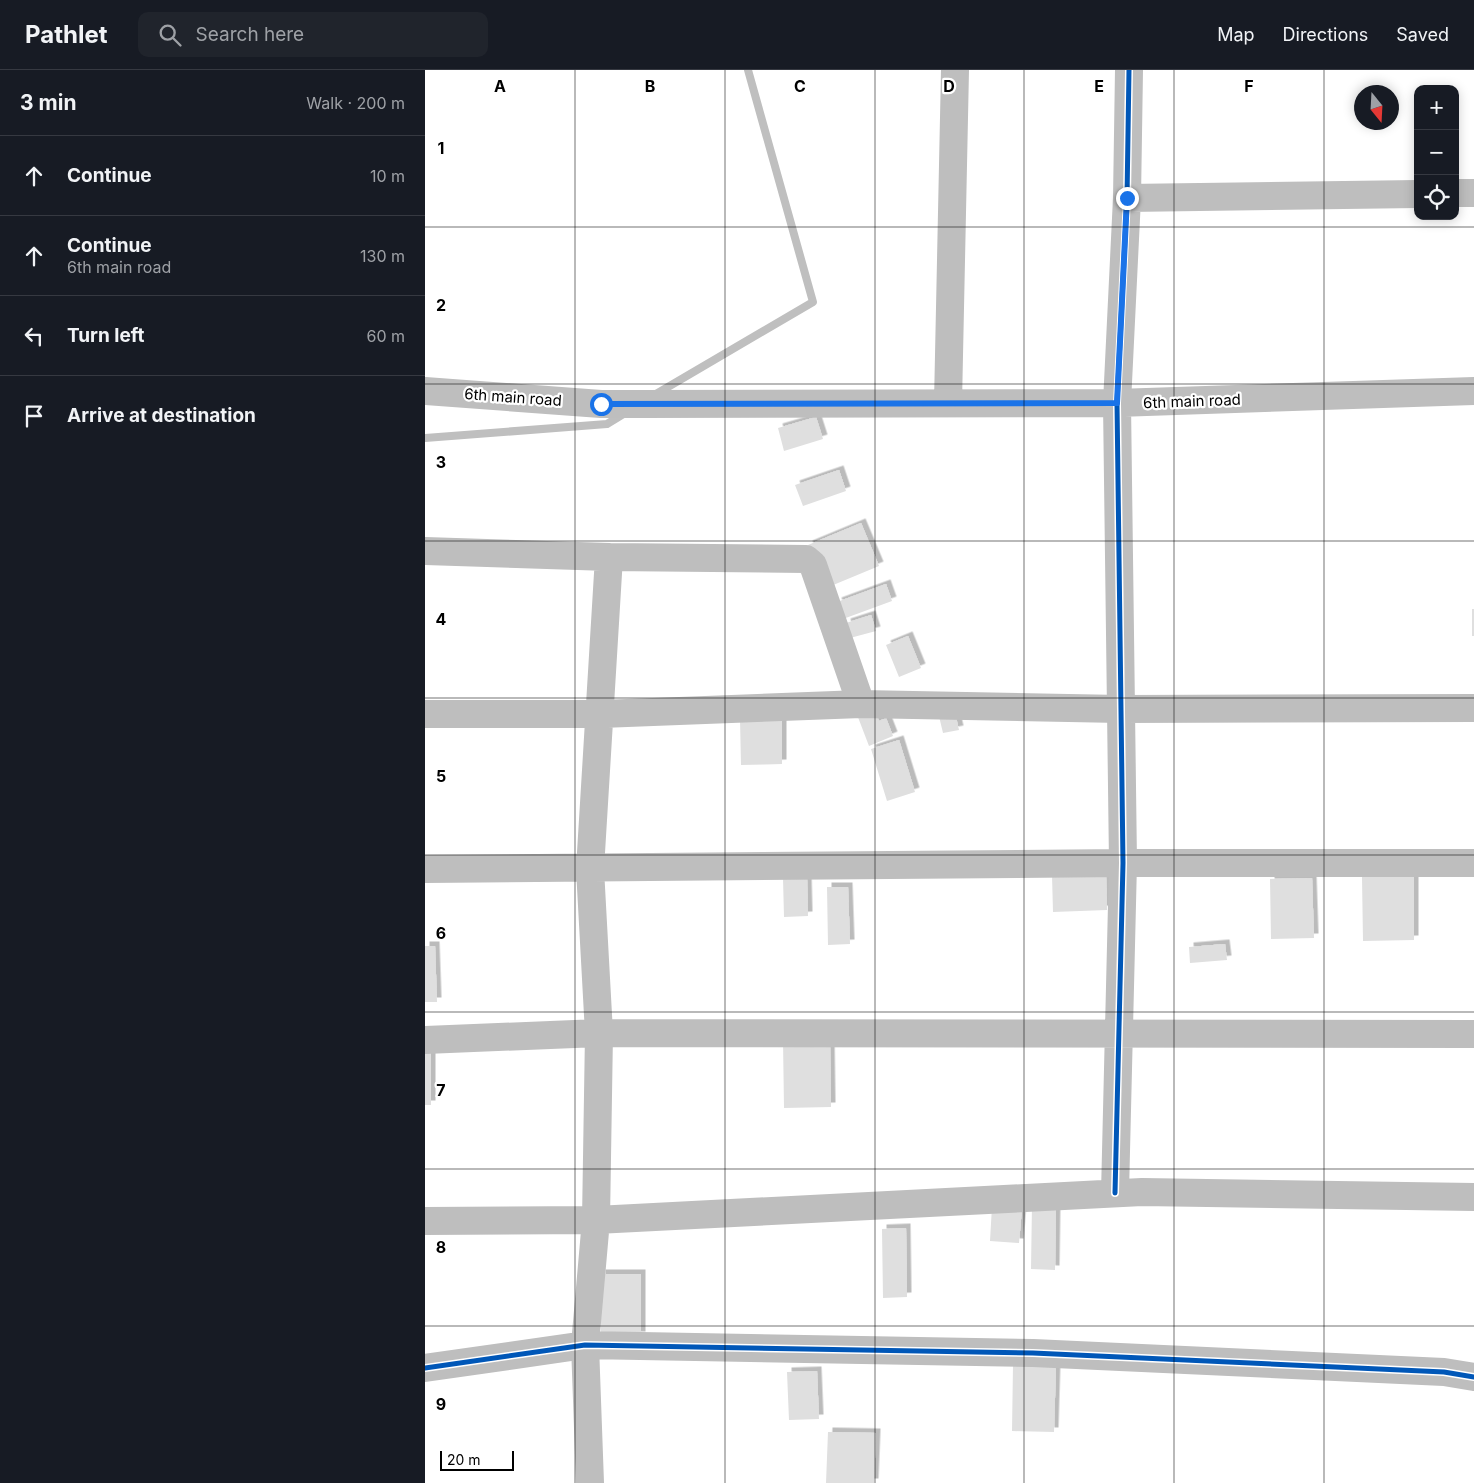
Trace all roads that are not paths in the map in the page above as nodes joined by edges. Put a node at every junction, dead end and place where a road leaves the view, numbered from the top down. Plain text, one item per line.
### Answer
1 (955, 70) edge
2 (1129, 70) edge
3 (1459, 193) edge
4 (1474, 193) edge
5 (1414, 194) edge
6 (1127, 198) junction
7 (425, 390) edge
8 (1474, 391) edge
9 (948, 403) junction
10 (1117, 403) junction
11 (425, 551) edge
12 (609, 557) junction
13 (861, 704) junction
14 (1474, 708) edge
15 (1121, 709) junction
16 (425, 714) edge
17 (601, 714) junction
18 (1123, 863) junction
19 (1474, 863) edge
20 (425, 869) edge
21 (590, 869) junction
22 (1119, 1032) junction
23 (599, 1034) junction
24 (1474, 1034) edge
25 (425, 1040) edge
26 (1115, 1193) junction
27 (1474, 1197) edge
28 (595, 1220) junction
29 (425, 1221) edge
30 (585, 1345) junction
31 (425, 1368) edge
32 (1474, 1377) edge
33 (590, 1483) edge

1 - 9 street
2 - 6 street
3 - 4 street
5 - 6 street
6 - 10 street
7 - 9 street, 6th main road
8 - 10 street, 6th main road
9 - 10 street, 6th main road
10 - 15 street
11 - 12 street
12 - 13 street
12 - 17 street
13 - 15 street
13 - 17 street
14 - 15 street
15 - 18 street
16 - 17 street
17 - 21 street
18 - 19 street
18 - 21 street
18 - 22 street
20 - 21 street
21 - 23 street
22 - 23 street
22 - 24 street
22 - 26 street
23 - 25 street
23 - 28 street
26 - 27 street
26 - 28 street
28 - 29 street
28 - 30 street
30 - 31 street
30 - 32 street
30 - 33 street

